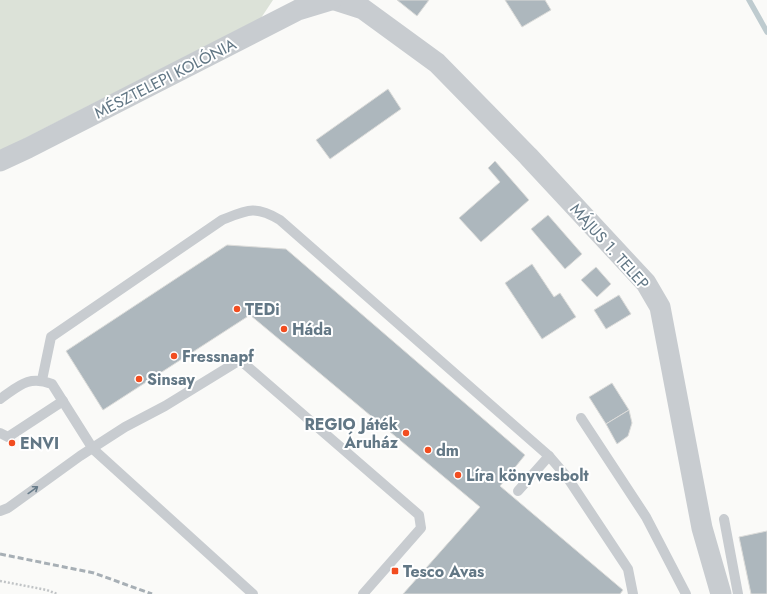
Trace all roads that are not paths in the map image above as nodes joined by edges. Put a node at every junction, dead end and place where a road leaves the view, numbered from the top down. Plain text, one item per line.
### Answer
1 (331, 0) edge
2 (335, 0) edge
3 (0, 161) edge
4 (42, 380) junction
5 (0, 399) edge
6 (63, 401) junction
7 (581, 418) dead end
8 (0, 433) edge
9 (93, 449) junction
10 (549, 456) junction
11 (518, 491) dead end
12 (0, 511) edge
13 (724, 519) dead end
14 (253, 594) edge
15 (363, 594) edge
16 (633, 594) edge
17 (686, 594) edge
18 (721, 594) edge
19 (738, 594) edge

1 - 3 street, MÉSZTELEPI KOLÓNIA
2 - 18 street, MÁJUS 1. TELEP
4 - 5 lane
4 - 6 lane
4 - 10 lane
6 - 8 lane
6 - 9 lane
7 - 17 lane
12 -> 9 lane
9 - 14 lane
9 - 15 lane
10 - 11 lane
10 - 16 lane
13 - 19 lane

